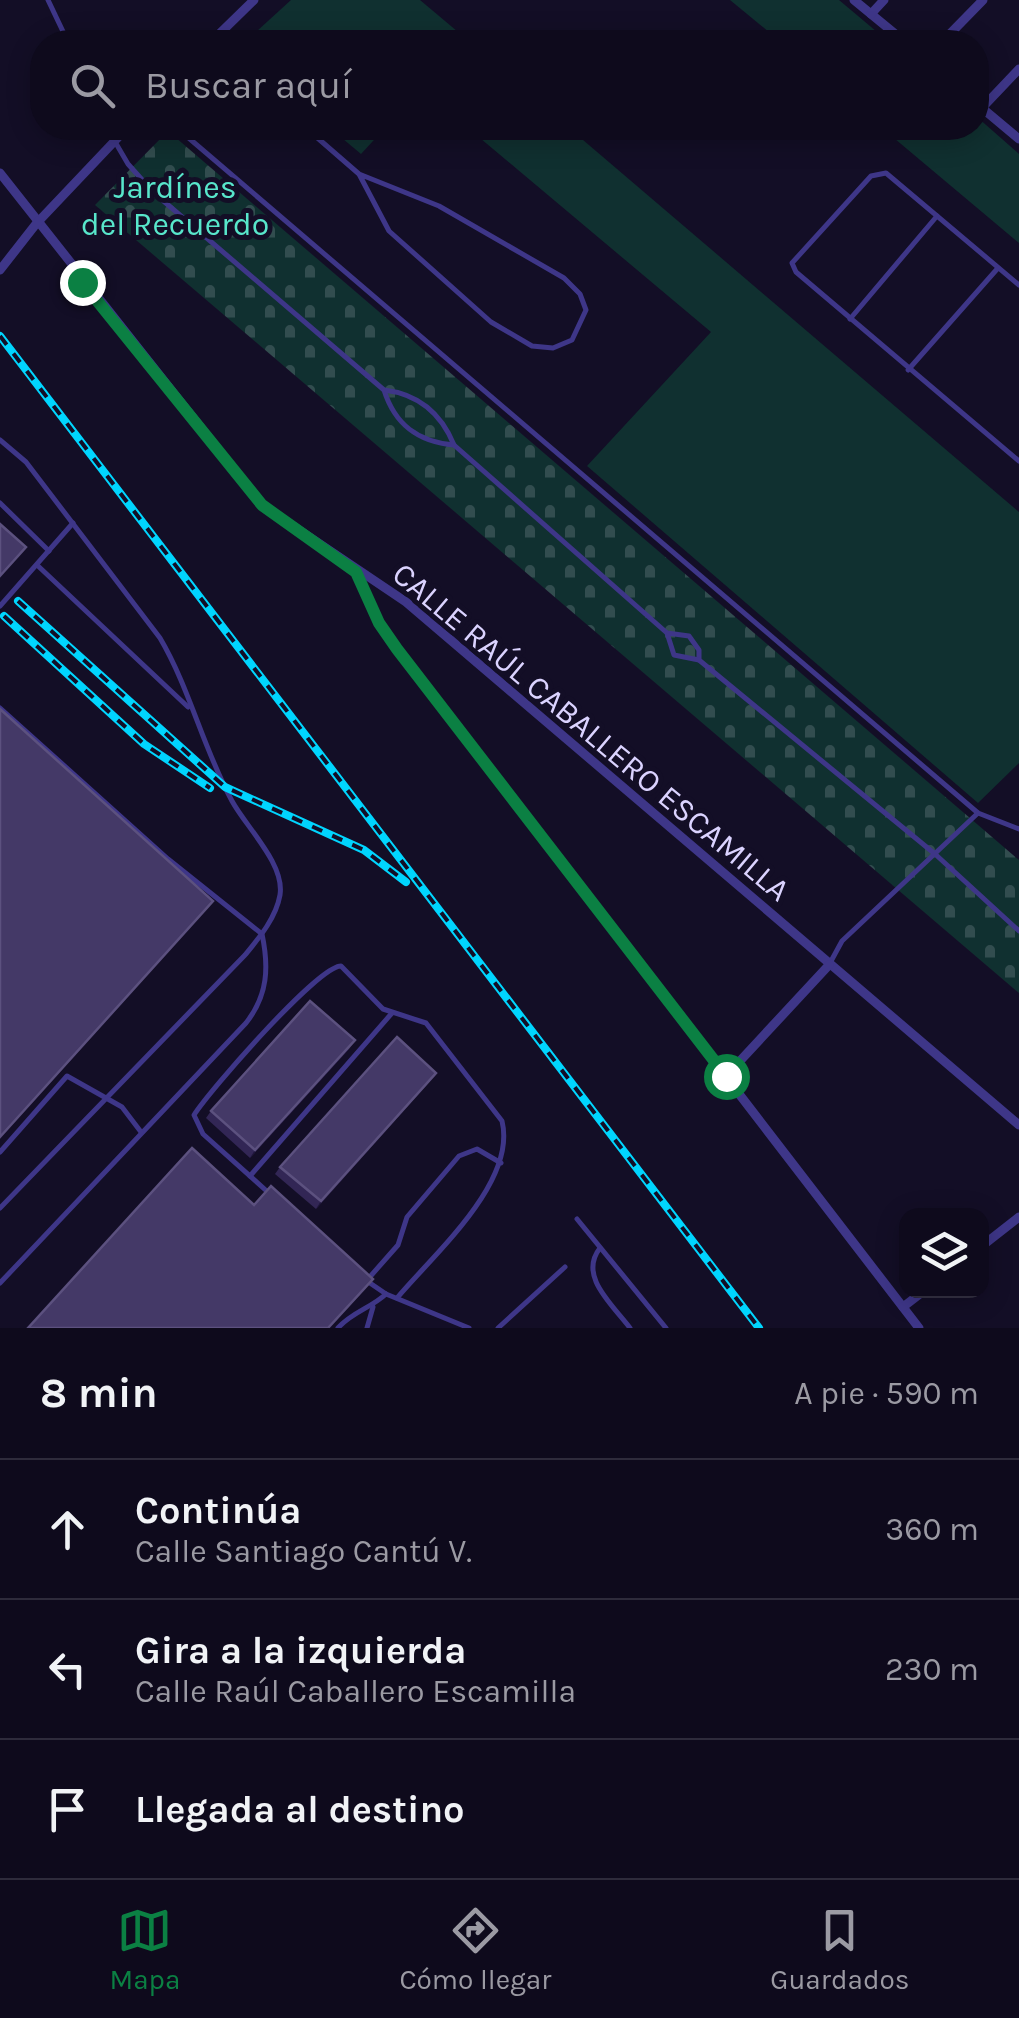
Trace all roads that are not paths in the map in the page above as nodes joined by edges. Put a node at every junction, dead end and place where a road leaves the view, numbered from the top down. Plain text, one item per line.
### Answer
1 (48, 0) edge
2 (254, 0) edge
3 (854, 0) edge
4 (884, 0) edge
5 (983, 0) edge
6 (871, 14) junction
7 (62, 30) edge
8 (223, 30) edge
9 (890, 30) edge
10 (954, 30) edge
11 (1019, 69) edge
12 (989, 96) edge
13 (989, 114) edge
14 (1019, 139) edge
15 (191, 140) edge
16 (320, 140) edge
17 (113, 141) joint
18 (0, 173) edge
19 (359, 174) junction
20 (937, 216) junction
21 (36, 224) junction
22 (998, 268) junction
23 (0, 270) edge
24 (1019, 286) edge
25 (850, 319) junction
26 (908, 370) junction
27 (384, 390) junction
28 (0, 440) edge
29 (454, 445) junction
30 (1019, 446) edge
31 (1011, 454) junction
32 (1019, 461) edge
33 (0, 503) edge
34 (74, 524) junction
35 (49, 551) junction
36 (37, 565) junction
37 (356, 572) junction
38 (0, 606) edge
39 (667, 633) junction
40 (699, 660) junction
41 (0, 708) edge
42 (191, 709) junction
43 (978, 814) junction
44 (1019, 829) edge
45 (935, 854) junction
46 (1019, 931) edge
47 (262, 934) junction
48 (829, 966) junction
49 (392, 1013) junction
50 (726, 1076) junction
51 (104, 1100) junction
52 (1019, 1125) edge
53 (141, 1132) junction
54 (0, 1152) edge
55 (501, 1163) junction
56 (250, 1176) junction
57 (279, 1202) edge
58 (0, 1208) edge
59 (1019, 1217) edge
60 (577, 1219) dead end
61 (989, 1241) edge
62 (600, 1248) junction
63 (566, 1267) dead end
64 (352, 1268) edge
65 (367, 1280) junction
66 (0, 1283) edge
67 (386, 1294) junction
68 (396, 1298) junction
69 (915, 1298) edge
70 (374, 1306) junction
71 (903, 1308) junction
72 (338, 1328) edge
73 (367, 1328) edge
74 (469, 1328) edge
75 (498, 1328) edge
76 (630, 1328) edge
77 (666, 1328) edge
78 (918, 1328) edge

1 - 7 lane
2 - 8 street
3 - 6 street
4 - 6 street
5 - 10 street
6 - 9 street
11 - 12 street
13 - 14 street
15 - 43 lane
16 - 19 lane
17 - 21 street
17 - 27 lane
18 - 21 street, CALLE RAÚL CABALLERO ESCAMILLA
19 - 19 lane
20 - 22 lane
20 - 25 lane
20 - 25 lane
21 - 23 street
21 - 37 street, CALLE RAÚL CABALLERO ESCAMILLA
22 - 24 lane
22 - 26 lane
25 - 26 lane
26 - 31 lane
27 - 29 lane
27 - 29 lane
28 - 34 lane
29 - 39 lane
30 - 31 lane
31 - 32 lane
33 - 35 lane
34 - 35 lane
34 - 42 lane
35 - 36 lane
36 - 38 lane
36 - 42 lane
37 - 48 street, CALLE RAÚL CABALLERO ESCAMILLA
37 - 50 street
39 - 40 lane
39 - 40 lane
40 - 45 lane
41 - 47 lane
42 - 47 lane
43 - 44 lane
43 - 45 lane
45 - 46 lane
45 - 48 lane
47 - 51 lane
47 - 53 lane
48 - 50 street
48 - 52 street, CALLE RAÚL CABALLERO ESCAMILLA
49 - 55 lane
49 - 56 lane
49 - 56 lane
50 - 71 street
51 - 53 lane
51 - 54 lane
51 - 58 lane
53 - 66 lane
55 - 65 lane
55 - 68 lane
56 - 57 lane
59 - 61 street
60 - 62 lane
62 - 76 lane
62 - 77 lane
63 - 75 lane
64 - 65 lane
65 - 67 lane
67 - 68 lane
67 - 70 lane
68 - 74 lane
69 - 71 street
70 - 72 lane
70 - 73 lane
71 - 78 street

